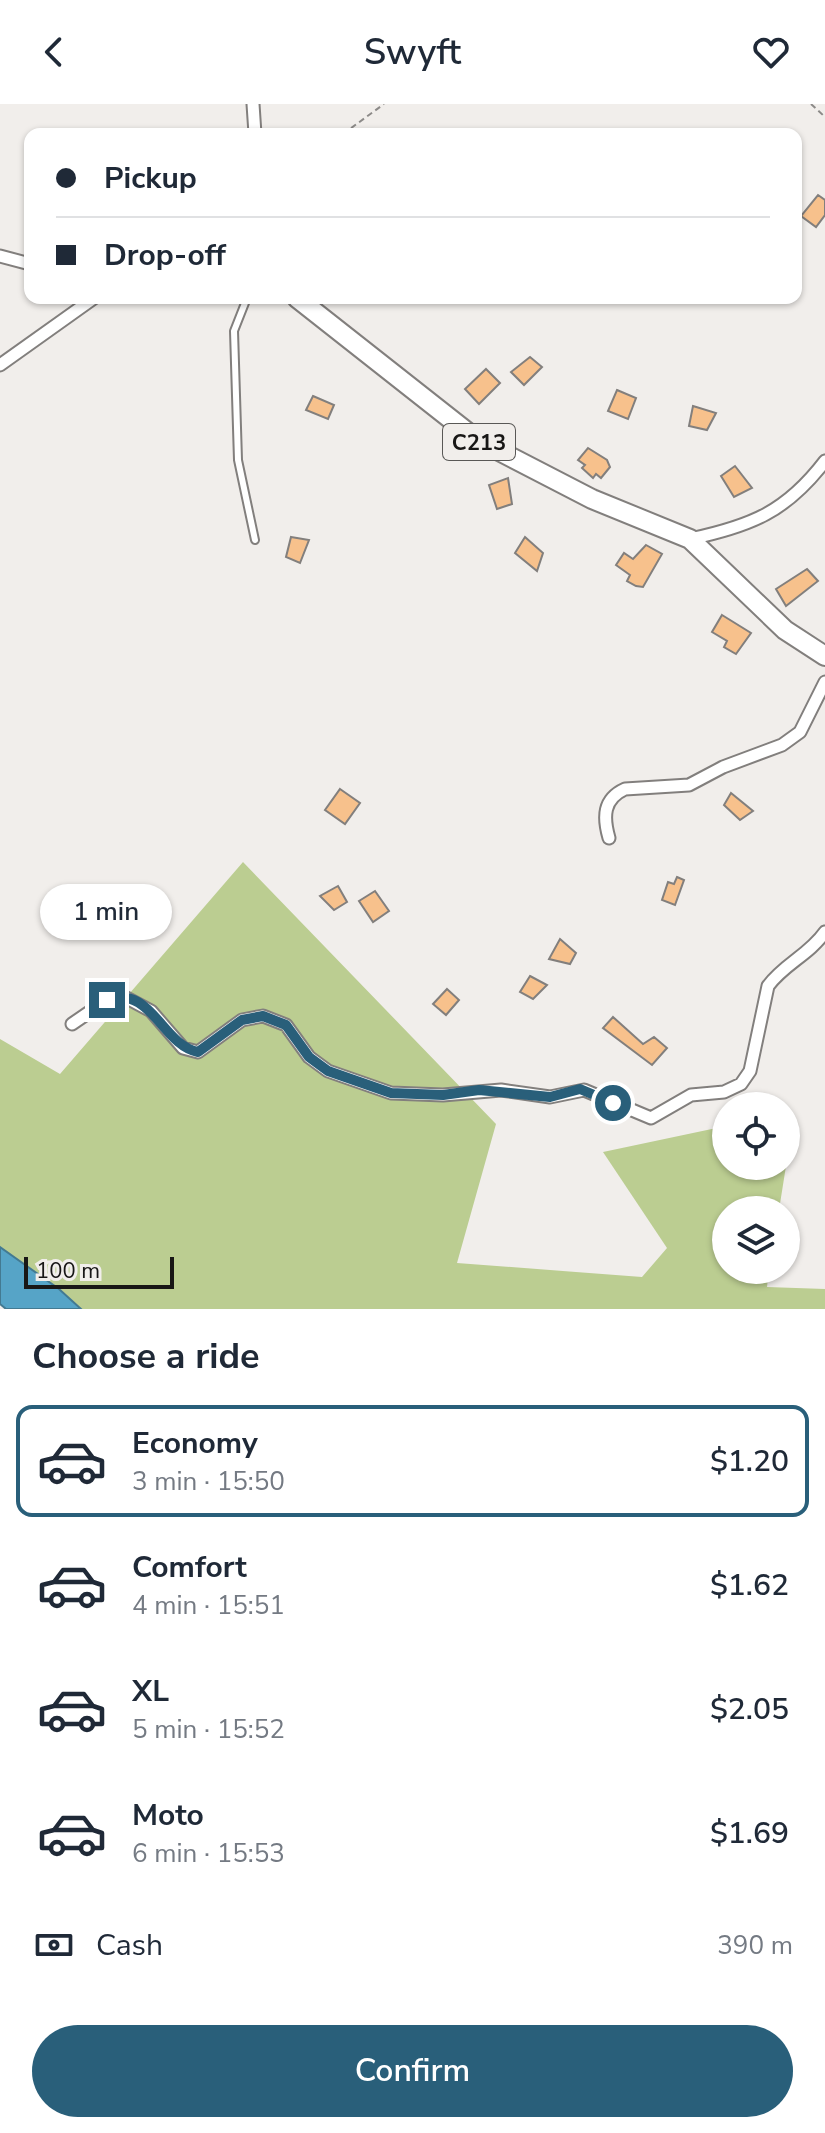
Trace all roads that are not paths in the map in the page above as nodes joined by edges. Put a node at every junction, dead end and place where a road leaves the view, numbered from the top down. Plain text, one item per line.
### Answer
1 (253, 104) edge
2 (255, 128) edge
3 (0, 256) edge
4 (24, 262) edge
5 (79, 304) edge
6 (86, 304) edge
7 (245, 304) edge
8 (305, 304) edge
9 (70, 317) junction
10 (0, 365) edge
11 (825, 461) edge
12 (690, 539) junction
13 (255, 540) dead end
14 (825, 656) edge
15 (825, 682) edge
16 (609, 838) dead end
17 (825, 932) edge
18 (72, 1024) dead end

1 - 2 street
3 - 4 street
5 - 9 street
6 - 9 street
7 - 13 lane
8 - 12 main road, C213
9 - 10 street
11 - 12 street
12 - 14 main road, C213
15 - 16 street
17 - 18 street

